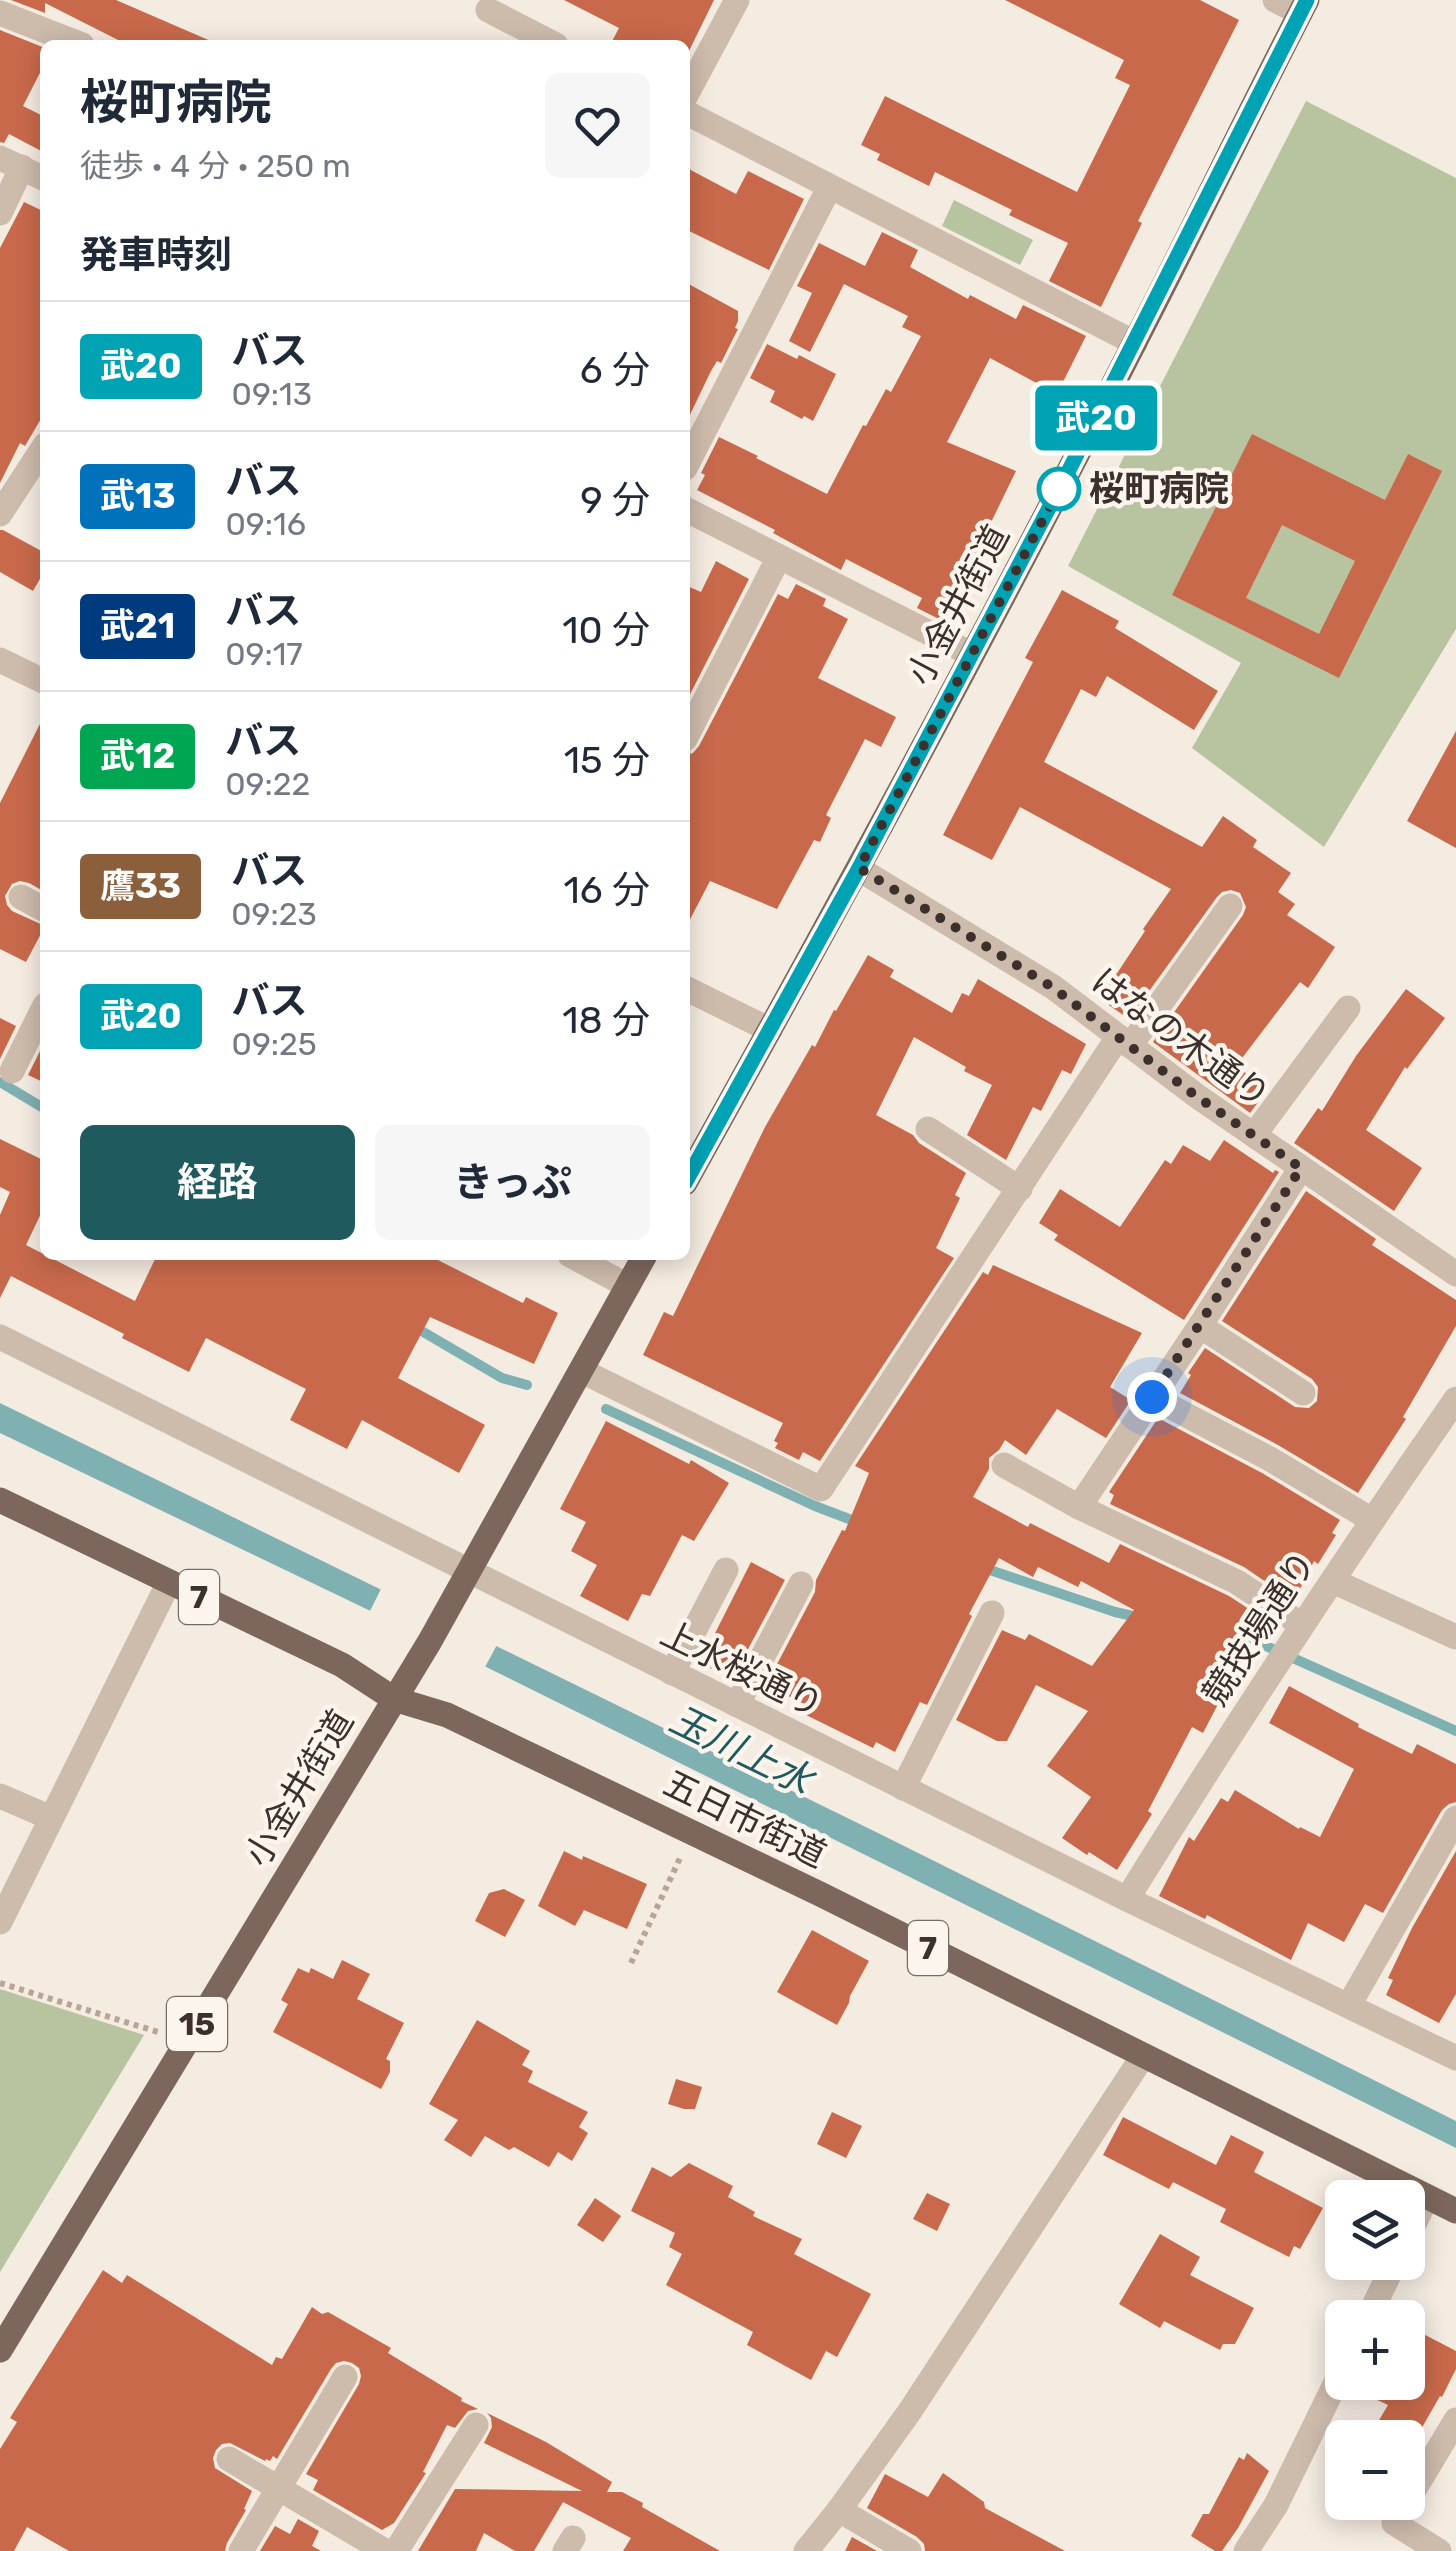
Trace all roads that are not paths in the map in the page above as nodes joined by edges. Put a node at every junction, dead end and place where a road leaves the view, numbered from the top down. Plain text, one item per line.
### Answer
1 (737, 0) edge
2 (1276, 0) edge
3 (1304, 6) edge
4 (488, 10) dead end
5 (0, 13) edge
6 (69, 40) edge
7 (550, 40) edge
8 (690, 88) edge
9 (690, 115) edge
10 (22, 168) edge
11 (829, 188) junction
12 (0, 213) edge
13 (1135, 344) junction
14 (40, 452) edge
15 (690, 458) edge
16 (690, 512) edge
17 (0, 514) edge
18 (778, 557) junction
19 (971, 654) junction
20 (0, 660) edge
21 (40, 680) edge
22 (690, 729) edge
23 (859, 868) junction
24 (20, 896) dead end
25 (1230, 906) dead end
26 (40, 907) edge
27 (690, 990) edge
28 (1348, 1008) dead end
29 (40, 1014) edge
30 (770, 1030) junction
31 (1124, 1041) junction
32 (12, 1071) dead end
33 (928, 1129) dead end
34 (1254, 1135) junction
35 (1301, 1168) junction
36 (690, 1174) edge
37 (1020, 1189) junction
38 (579, 1260) edge
39 (642, 1260) edge
40 (1456, 1274) edge
41 (628, 1286) junction
42 (1200, 1326) junction
43 (0, 1337) edge
44 (582, 1371) junction
45 (1303, 1393) dead end
46 (1152, 1397) junction
47 (1456, 1399) edge
48 (1004, 1465) dead end
49 (0, 1500) edge
50 (1079, 1507) junction
51 (1372, 1520) junction
52 (726, 1570) dead end
53 (470, 1571) junction
54 (1332, 1581) junction
55 (169, 1582) junction
56 (802, 1584) dead end
57 (992, 1613) dead end
58 (1299, 1630) junction
59 (1456, 1637) edge
60 (672, 1674) junction
61 (394, 1699) junction
62 (737, 1705) junction
63 (903, 1788) junction
64 (0, 1796) edge
65 (51, 1818) junction
66 (1453, 1832) edge
67 (1126, 1899) junction
68 (0, 1922) edge
69 (1349, 2005) junction
70 (1143, 2056) junction
71 (1456, 2058) edge
72 (1428, 2197) junction
73 (1425, 2203) edge
74 (1456, 2211) edge
75 (0, 2350) edge
76 (345, 2378) dead end
77 (1327, 2400) edge
78 (1456, 2420) edge
79 (476, 2424) dead end
80 (228, 2459) dead end
81 (1425, 2471) edge
82 (279, 2488) junction
83 (839, 2510) junction
84 (1396, 2520) edge
85 (241, 2551) edge
86 (385, 2551) edge
87 (396, 2551) edge
88 (806, 2551) edge
89 (910, 2551) edge
90 (1246, 2551) edge
91 (1438, 2551) edge

1 - 8 street
2 - 3 street
3 - 13 main road, 小金井街道
4 - 7 street
5 - 6 street
9 - 11 street
10 - 12 street
11 - 13 street
11 - 15 street
13 - 19 main road, 小金井街道
14 - 17 street
16 - 18 street
18 - 19 street
18 - 22 street
19 - 23 main road, 小金井街道
20 - 21 street
23 - 30 main road, 小金井街道
23 - 31 street, はなの木通り
24 - 26 street
25 - 31 street
27 - 30 street
28 - 34 street
29 - 32 street
30 - 36 main road, 小金井街道
31 - 34 street, はなの木通り
31 - 37 street
33 - 37 street
34 - 35 street, はなの木通り
35 - 40 street, はなの木通り
35 - 42 street
37 - 44 street
38 - 41 street
39 - 41 main road, 小金井街道 / 15
41 - 44 main road, 小金井街道 / 15
42 - 45 street
42 - 46 street
43 - 53 street, 上水桜通り
44 - 53 main road, 小金井街道 / 15
46 - 50 street
46 - 51 street
47 - 51 street, 競技場通り
48 - 50 street
49 - 55 main road, 五日市街道 / 7
50 - 58 street
51 - 54 street, 競技場通り
52 - 60 street
53 - 60 street, 上水桜通り
53 - 61 main road, 小金井街道 / 15
54 - 58 street, 競技場通り
54 - 59 street
55 - 61 main road, 五日市街道 / 7
55 - 65 street
56 - 62 street
57 - 63 street
58 - 67 street, 競技場通り
60 - 62 street, 上水桜通り
61 - 70 main road, 五日市街道 / 7
61 - 75 main road, 小金井街道 / 15
62 - 63 street, 上水桜通り
63 - 67 street, 上水桜通り
64 - 65 street
65 - 68 street
66 - 69 street
67 - 69 street, 上水桜通り
69 - 71 street, 上水桜通り
70 - 72 main road, 五日市街道 / 7
70 - 83 street
72 - 73 street
72 - 74 main road, 五日市街道 / 7
76 - 82 street
77 - 90 street
78 - 81 street
79 - 87 street
80 - 82 street
82 - 85 street
82 - 86 street
83 - 88 street
83 - 89 street
84 - 91 street

